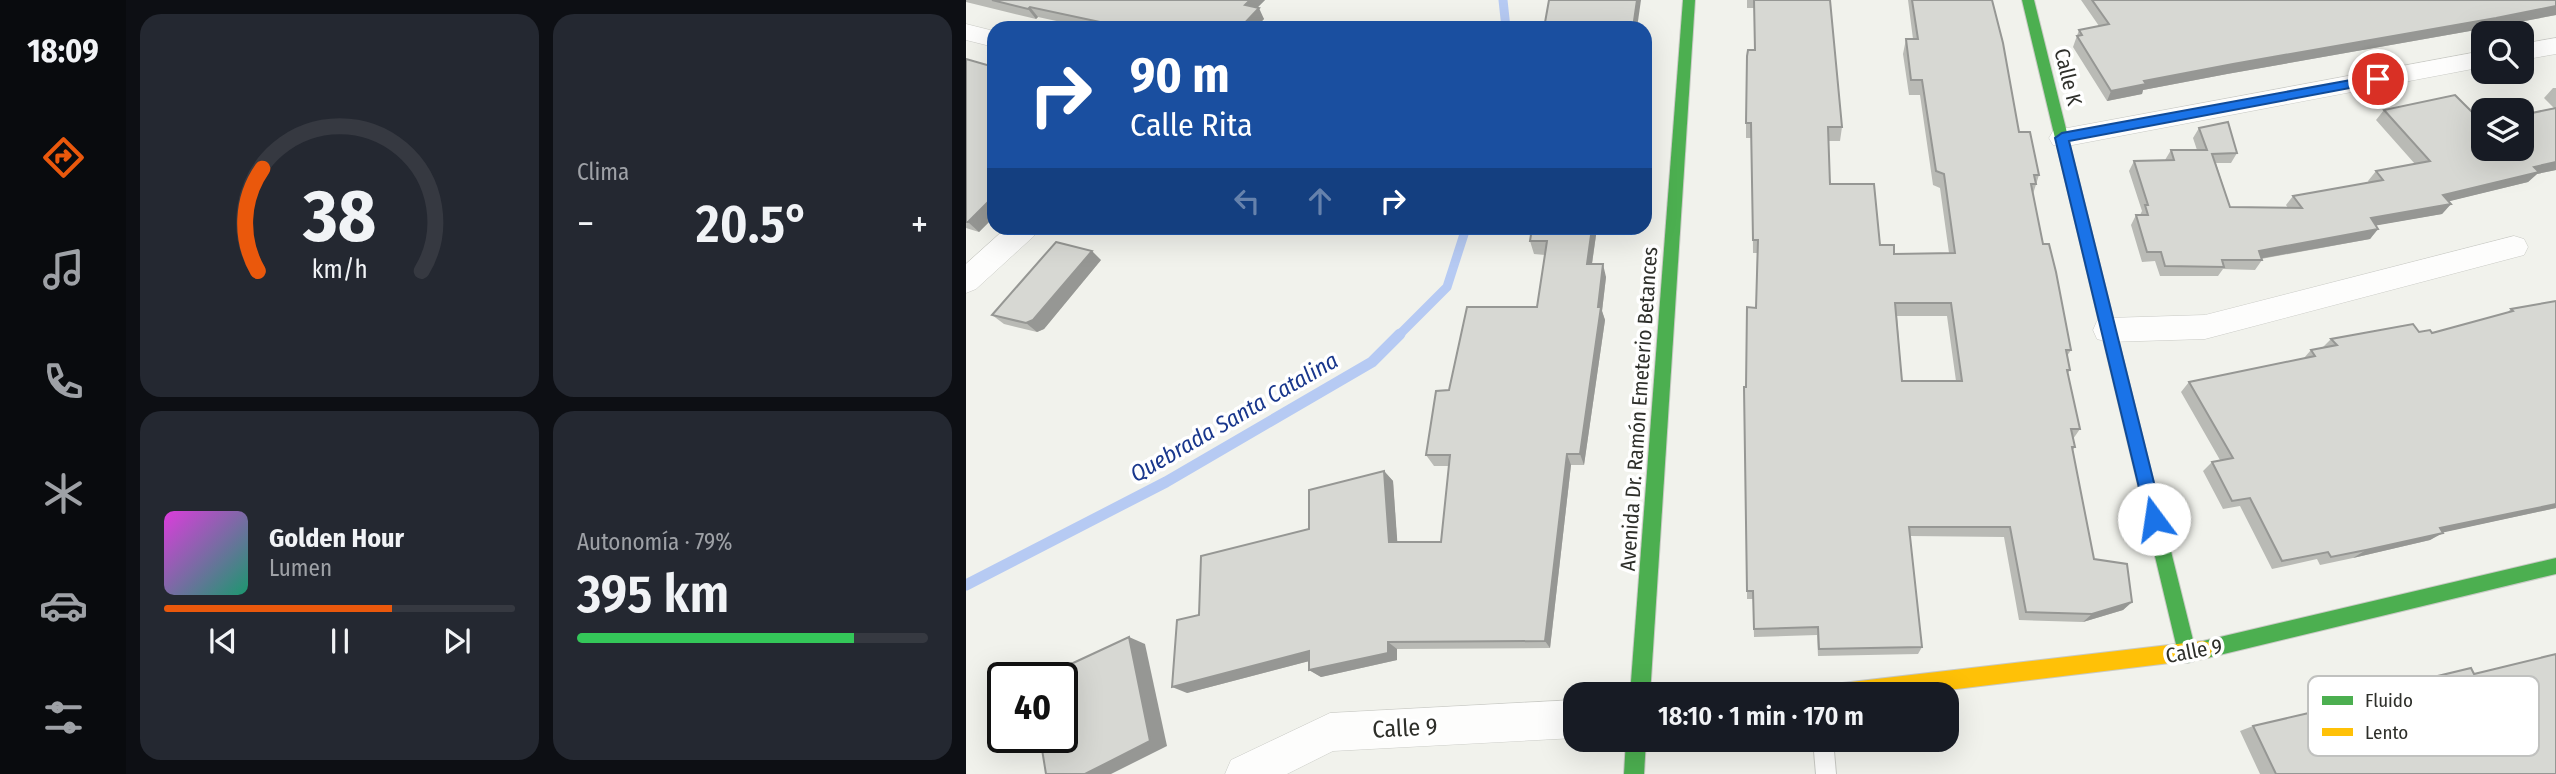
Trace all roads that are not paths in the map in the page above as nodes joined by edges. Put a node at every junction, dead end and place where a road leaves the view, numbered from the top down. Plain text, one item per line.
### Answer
1 (1689, 0) edge
2 (2028, 0) edge
3 (966, 32) edge
4 (987, 37) edge
5 (2556, 46) edge
6 (2534, 50) edge
7 (2471, 61) edge
8 (2062, 138) junction
9 (1016, 235) edge
10 (2514, 247) dead end
11 (966, 281) edge
12 (2108, 330) junction
13 (2556, 566) edge
14 (2187, 654) junction
15 (1641, 682) edge
16 (1940, 682) edge
17 (1563, 720) edge
18 (1635, 752) edge
19 (1825, 752) edge
20 (1245, 774) edge
21 (1634, 774) edge
22 (1826, 774) edge

1 - 15 street, Avenida Dr. Ramón Emeterio Betances
2 - 8 street, Calle K
3 - 4 street
5 - 6 street
7 - 8 street
8 - 12 street, Calle K
9 - 11 street
10 - 12 street
12 - 14 street, Calle K
13 - 14 street, Calle 9
14 - 16 street, Calle 9
17 - 20 street, Calle 9
18 - 21 street
19 - 22 lane

